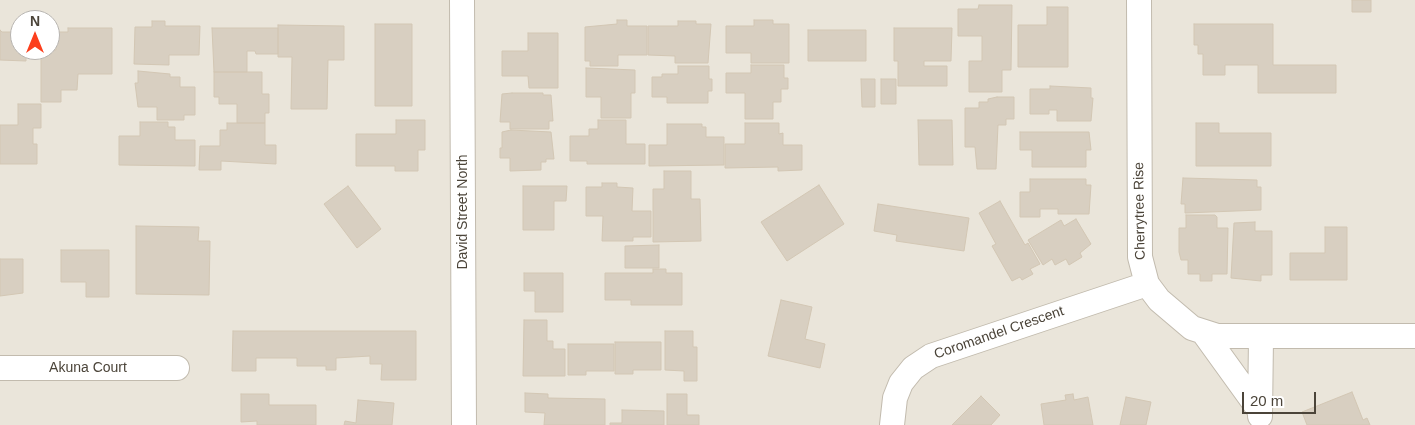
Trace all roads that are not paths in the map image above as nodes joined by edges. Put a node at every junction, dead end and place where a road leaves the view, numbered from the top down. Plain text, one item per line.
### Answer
1 (462, 0) edge
2 (1139, 0) edge
3 (1147, 284) junction
4 (1203, 332) junction
5 (1415, 336) edge
6 (1261, 338) junction
7 (0, 368) edge
8 (177, 368) dead end
9 (1260, 418) edge
10 (464, 425) edge
11 (892, 425) edge

1 - 10 street, David Street North
2 - 3 street, Cherrytree Rise
3 - 4 street, Cherrytree Rise
3 - 11 street, Coromandel Crescent
4 - 6 street, Cherrytree Rise
4 - 9 street
5 - 6 street, Cherrytree Rise
6 - 9 street
7 - 8 street, Akuna Court

